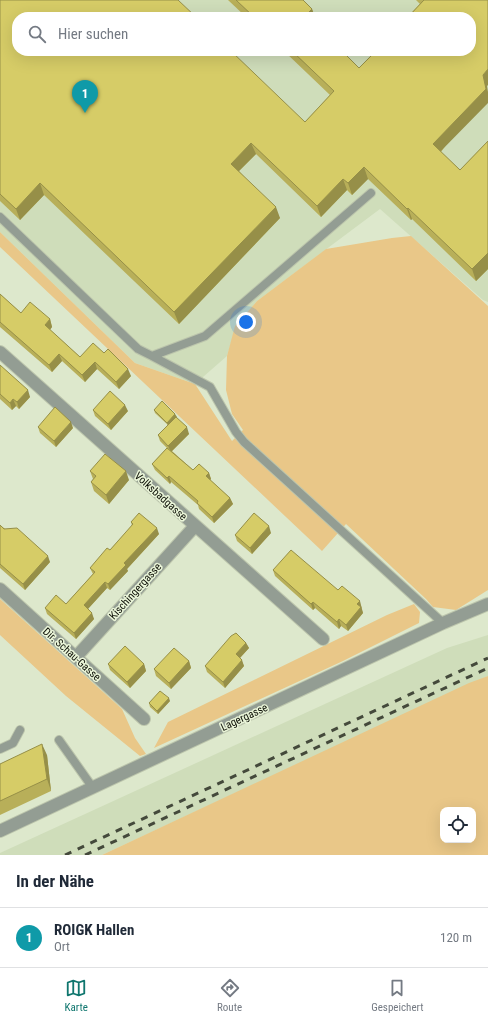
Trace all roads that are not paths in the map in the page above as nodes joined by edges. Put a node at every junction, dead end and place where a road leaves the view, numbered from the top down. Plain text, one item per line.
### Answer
1 (371, 193) dead end
2 (0, 217) edge
3 (0, 352) edge
4 (152, 356) junction
5 (195, 526) junction
6 (0, 589) edge
7 (488, 604) edge
8 (443, 624) junction
9 (323, 639) dead end
10 (76, 657) junction
11 (144, 719) dead end
12 (20, 730) dead end
13 (59, 740) dead end
14 (0, 749) edge
15 (93, 788) junction
16 (0, 831) edge

1 - 4 lane
2 - 4 lane
3 - 5 street, Volksbadgasse
4 - 8 lane
5 - 9 street, Volksbadgasse
5 - 10 street, Kischingergasse
6 - 10 street, Dir. Schau-Gasse
7 - 8 street, Lagergasse
8 - 15 street, Lagergasse
10 - 11 street, Dir. Schau-Gasse
12 - 14 lane
13 - 15 lane
15 - 16 street, Lagergasse

